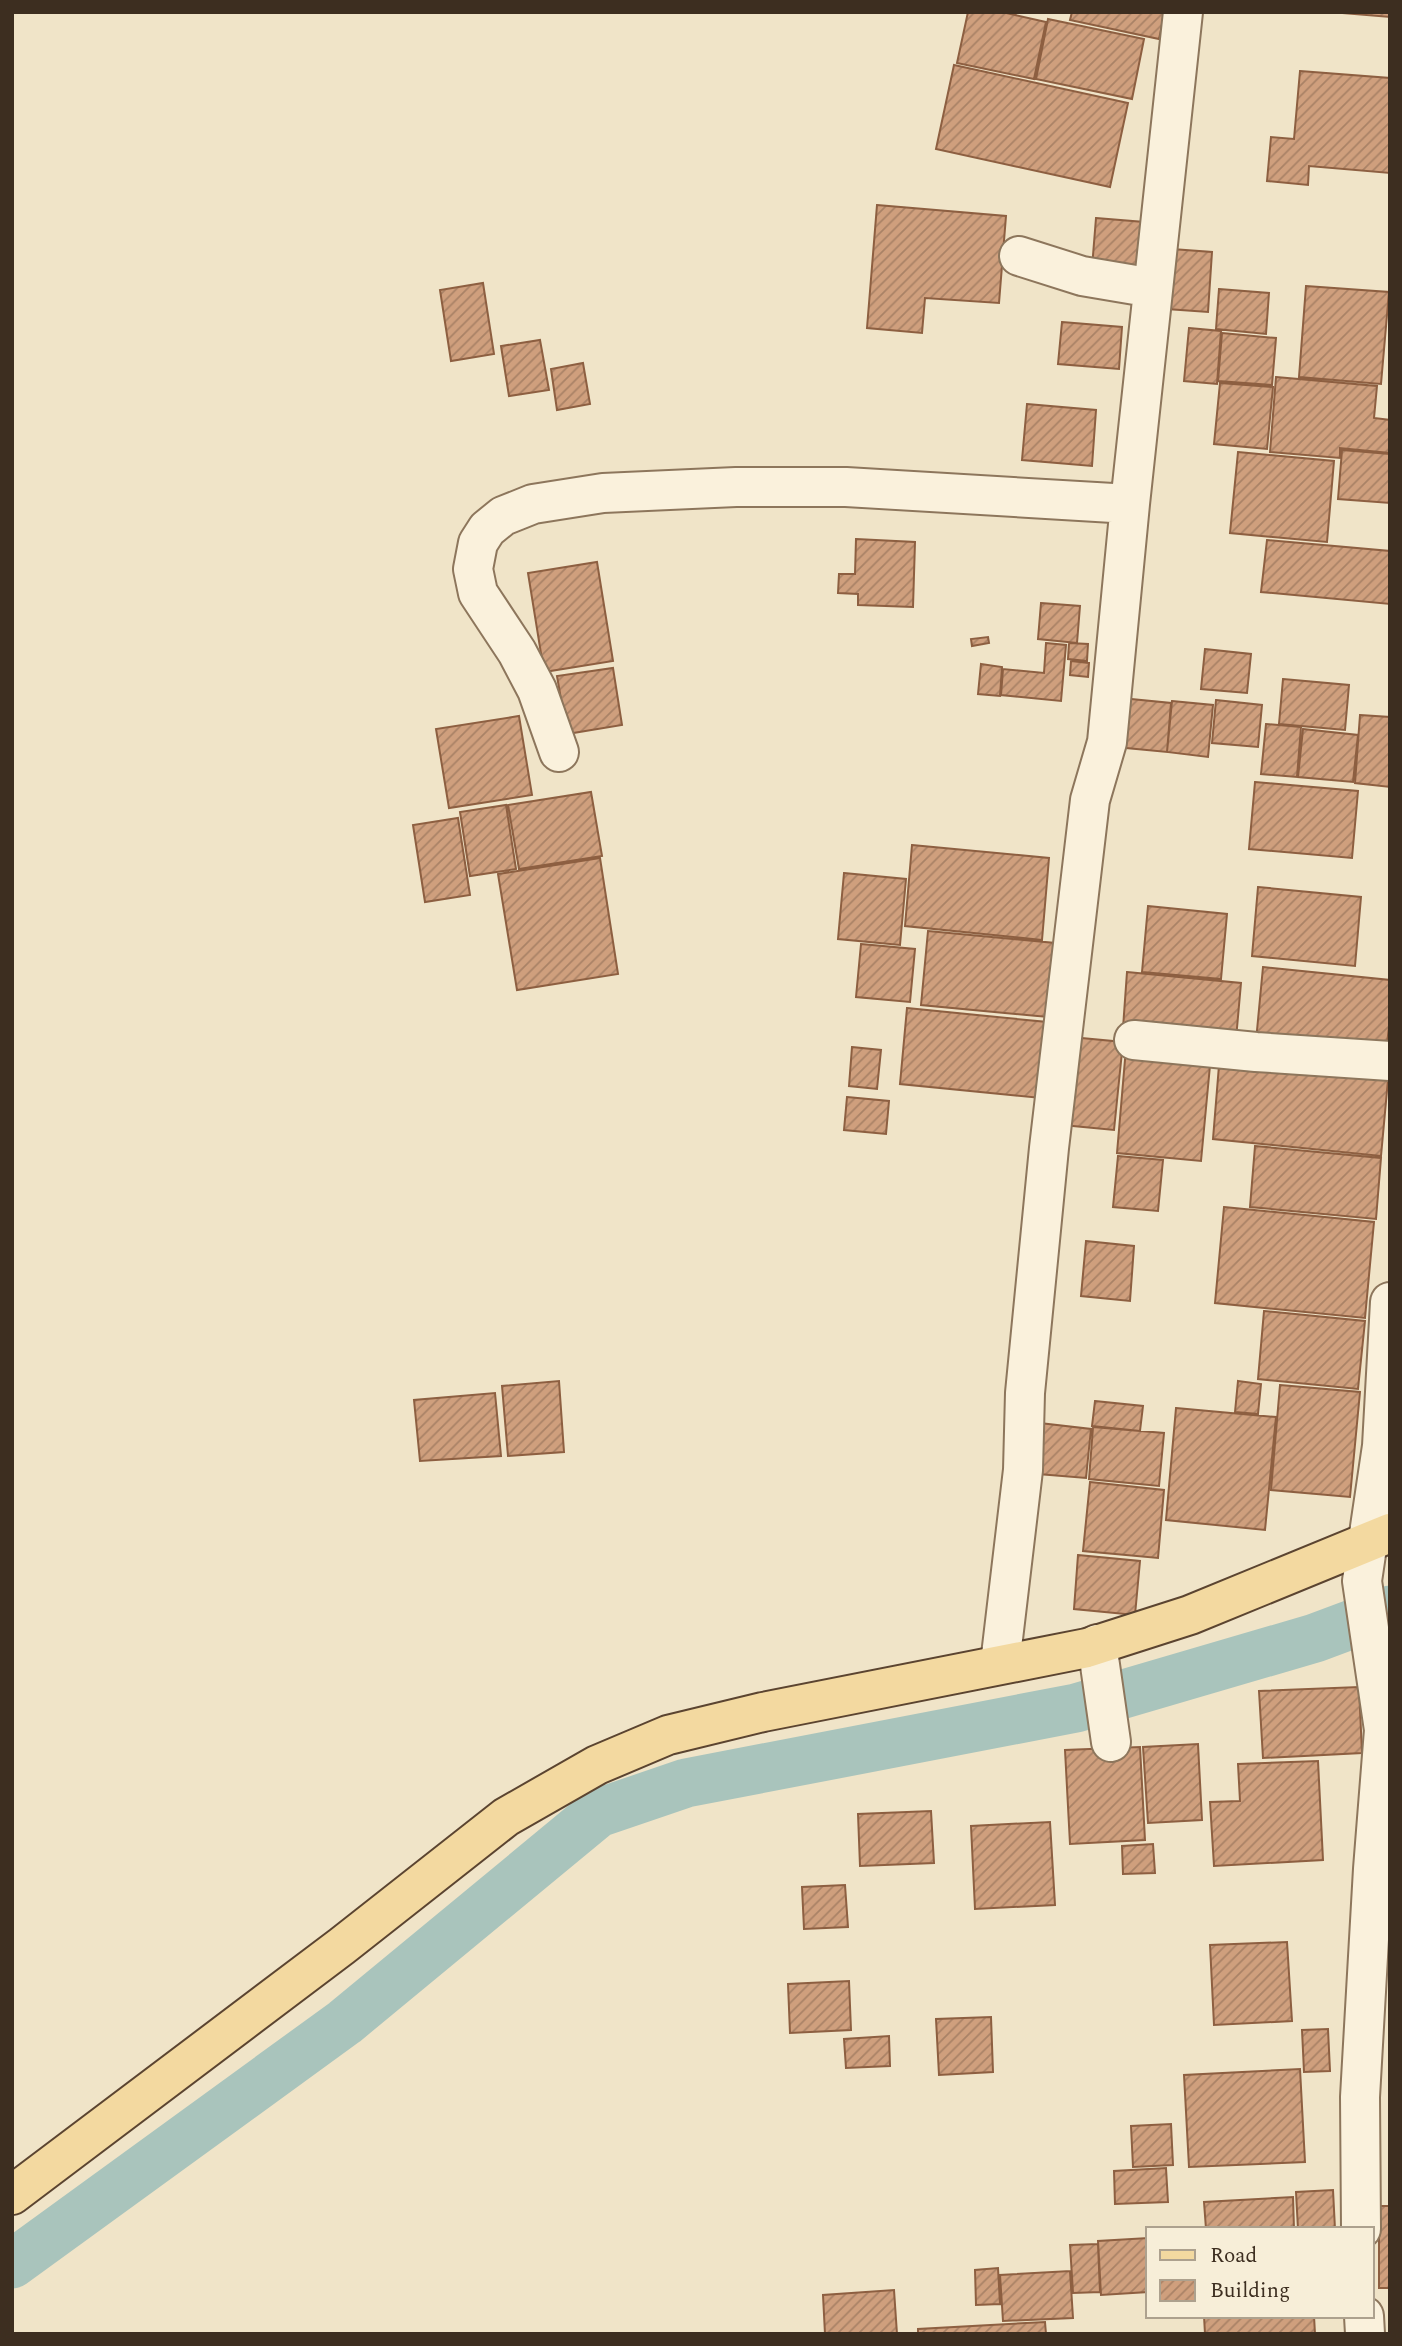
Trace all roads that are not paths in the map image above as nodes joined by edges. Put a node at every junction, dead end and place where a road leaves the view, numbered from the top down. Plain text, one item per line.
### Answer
1 (1183, 12) edge
2 (1019, 256) dead end
3 (1153, 288) junction
4 (1130, 504) junction
5 (559, 751) dead end
6 (1134, 1040) dead end
7 (1390, 1061) edge
8 (1390, 1302) edge
9 (1379, 1537) edge
10 (1099, 1658) junction
11 (1000, 1664) junction
12 (1110, 1730) dead end
13 (12, 2195) edge
14 (1361, 2227) edge

1 - 3 street
2 - 3 street
3 - 4 street
4 - 5 street
4 - 11 street
6 - 7 street
8 - 9 street
9 - 10 main road
9 - 14 street
10 - 11 main road
10 - 12 street
11 - 13 main road

